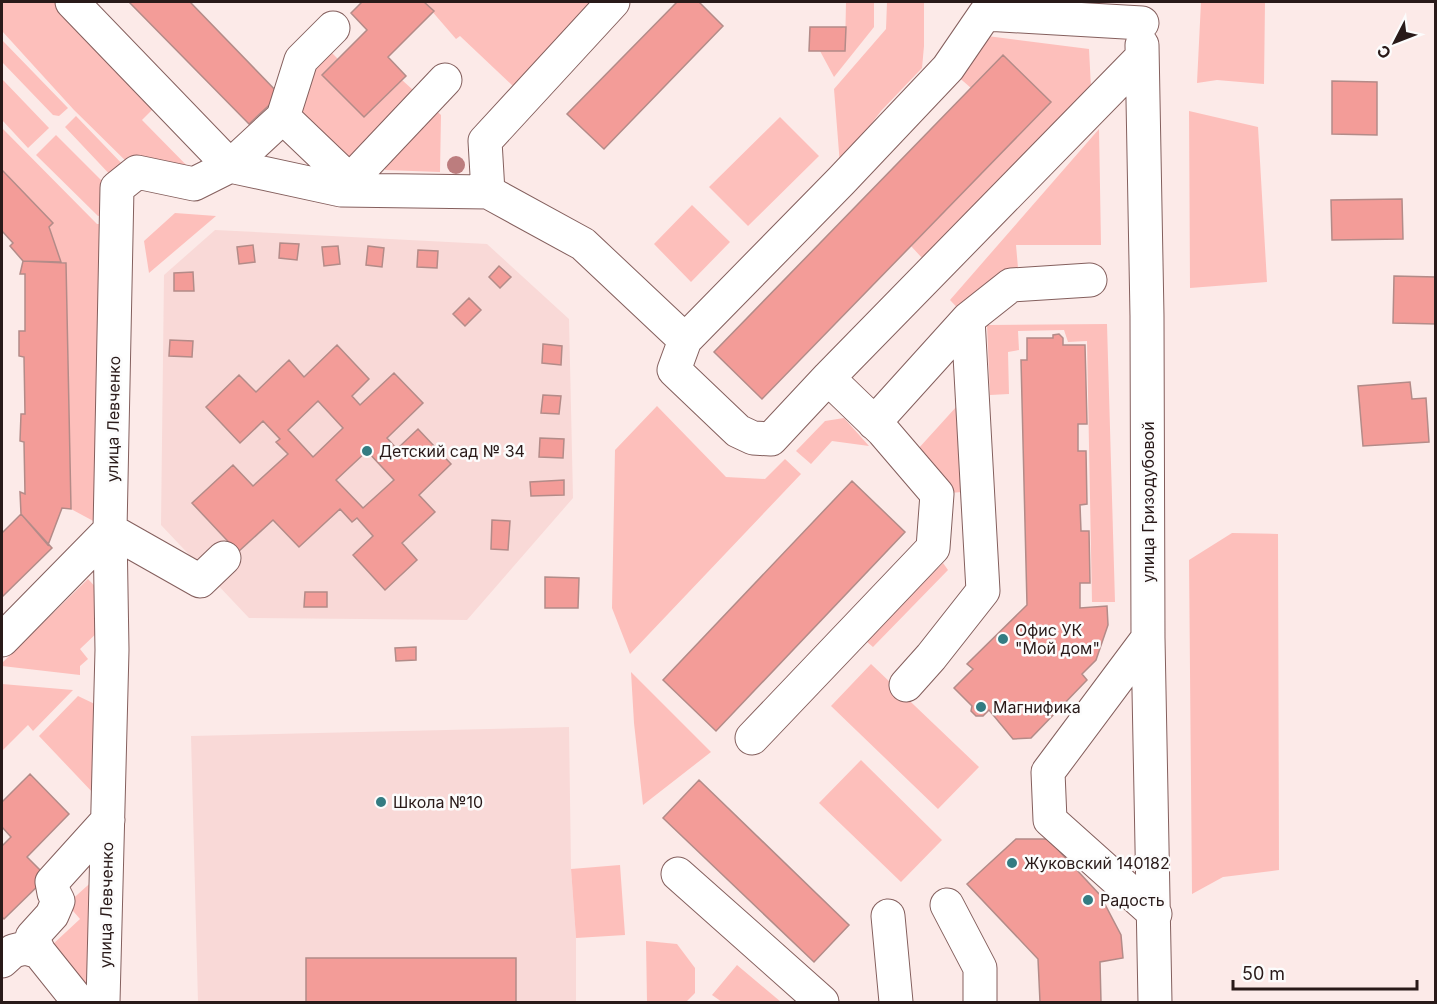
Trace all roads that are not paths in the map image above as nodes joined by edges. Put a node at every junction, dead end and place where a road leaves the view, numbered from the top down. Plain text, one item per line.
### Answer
1 (72, 2) edge
2 (613, 2) edge
3 (974, 8) edge
4 (1142, 12) edge
5 (333, 28) dead end
6 (1142, 57) junction
7 (445, 80) dead end
8 (284, 117) junction
9 (230, 166) junction
10 (345, 185) junction
11 (488, 192) junction
12 (1090, 280) dead end
13 (968, 319) junction
14 (685, 340) junction
15 (828, 378) junction
16 (874, 423) junction
17 (111, 530) junction
18 (224, 558) dead end
19 (1148, 638) junction
20 (2, 640) edge
21 (906, 685) dead end
22 (752, 738) dead end
23 (108, 820) junction
24 (678, 874) dead end
25 (946, 905) dead end
26 (1155, 914) junction
27 (888, 916) dead end
28 (39, 952) junction
29 (2, 961) edge
30 (79, 1002) edge
31 (103, 1002) edge
32 (822, 1002) edge
33 (896, 1002) edge
34 (980, 1002) edge
35 (1155, 1002) edge

1 - 9 street
2 - 11 street
3 - 4 street
3 - 14 street
4 - 6 street, улица Гризодубовой
5 - 8 street
6 - 15 street
6 - 19 street, улица Гризодубовой
7 - 10 street
8 - 9 street
8 - 10 street
9 - 10 street
9 - 17 street, улица Левченко
10 - 11 street
11 - 14 street
12 - 13 street
13 - 16 street
13 - 21 street
14 - 15 street
15 - 16 street
16 - 22 street
17 - 18 street
17 - 20 street
17 - 23 street, улица Левченко
19 - 26 street, улица Гризодубовой
19 - 26 street
23 - 28 street
23 - 31 street, улица Левченко
24 - 32 street
25 - 34 street
26 - 35 street, улица Гризодубовой
27 - 33 street
28 - 29 street
28 - 30 street

